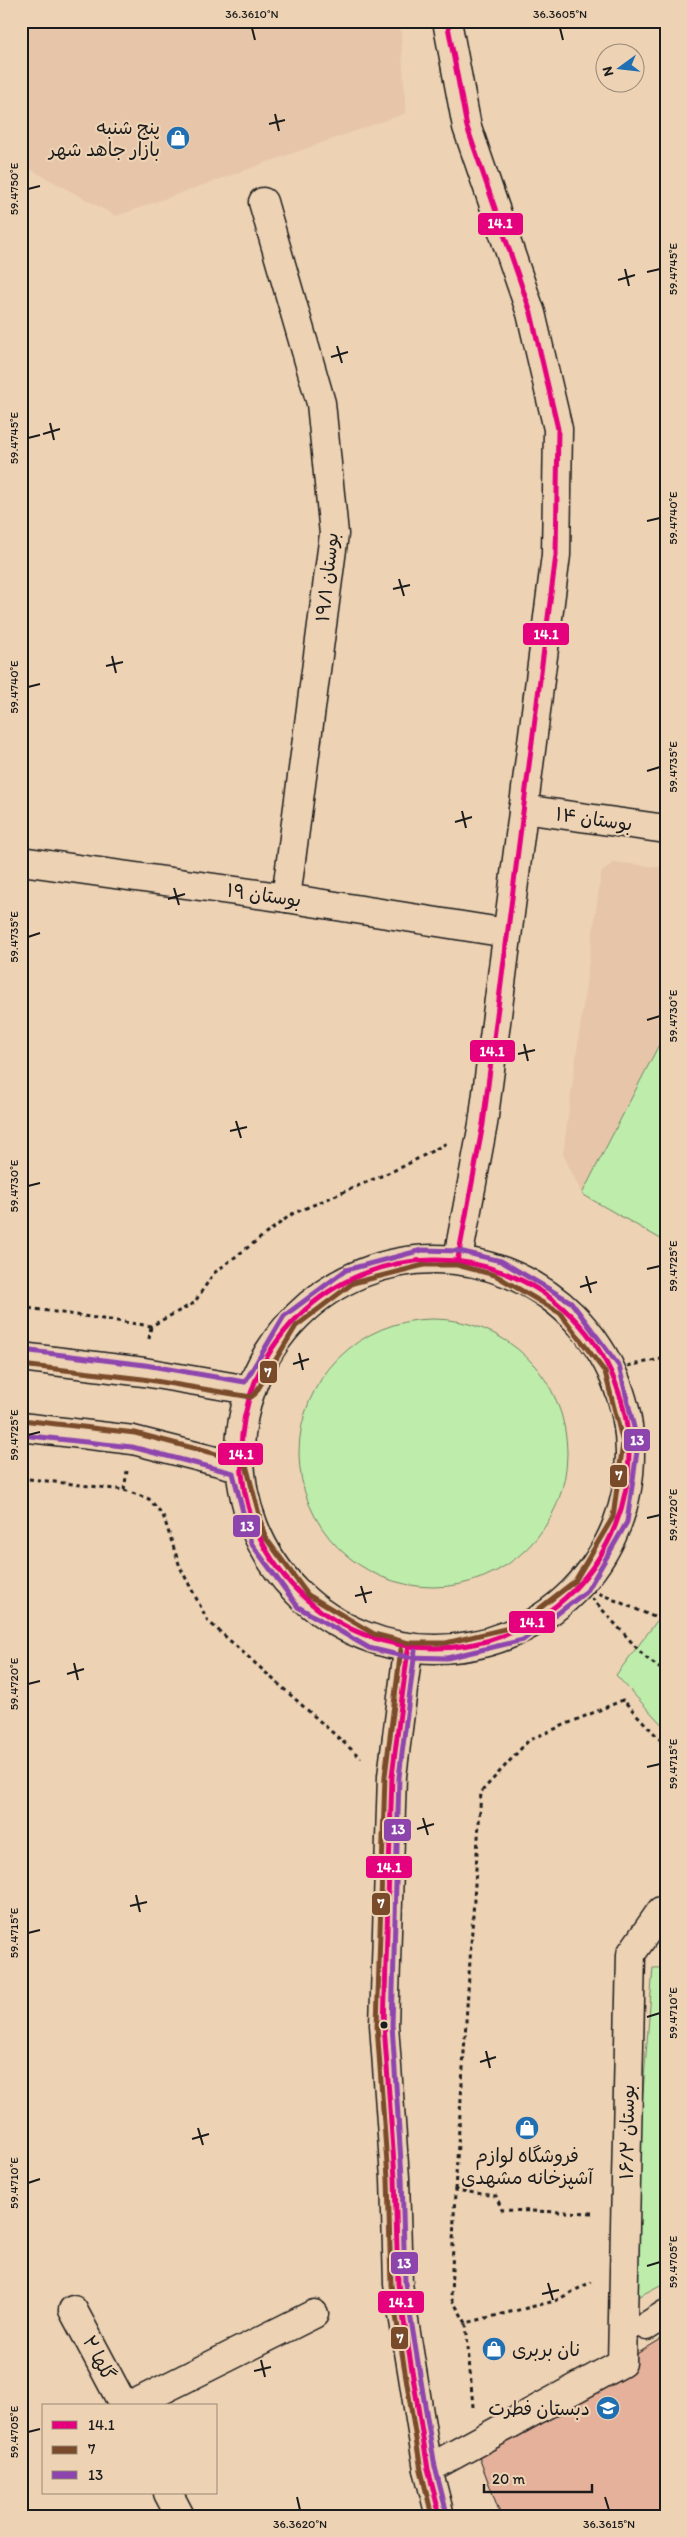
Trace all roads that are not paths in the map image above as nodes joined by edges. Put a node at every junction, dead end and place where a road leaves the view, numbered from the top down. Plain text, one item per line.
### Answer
1 (447, 21) edge
2 (263, 202) dead end
3 (523, 809) junction
4 (666, 829) edge
5 (21, 861) edge
6 (286, 898) junction
7 (507, 933) junction
8 (458, 1258) junction
9 (21, 1357) edge
10 (249, 1390) junction
11 (21, 1427) edge
12 (239, 1466) junction
13 (408, 1650) junction
14 (661, 1911) dead end
15 (73, 2310) dead end
16 (314, 2314) dead end
17 (123, 2404) edge
18 (134, 2404) edge
19 (428, 2469) junction
20 (169, 2494) edge
21 (180, 2516) edge
22 (440, 2516) edge

1 - 3 street
2 - 6 street, بوستان ۱۹/۱
3 - 4 street, بوستان ۱۴
3 - 7 street
5 - 6 street, بوستان ۱۹
6 - 7 street, بوستان ۱۹
7 - 8 street
8 - 10 street
8 - 13 street
9 - 10 street
10 - 12 street
11 - 12 street
12 - 13 street
13 - 19 street
14 - 19 street, بوستان ۱۶/۲
15 - 17 street, گلها ۲
16 - 18 street
19 - 22 street
20 - 21 street

